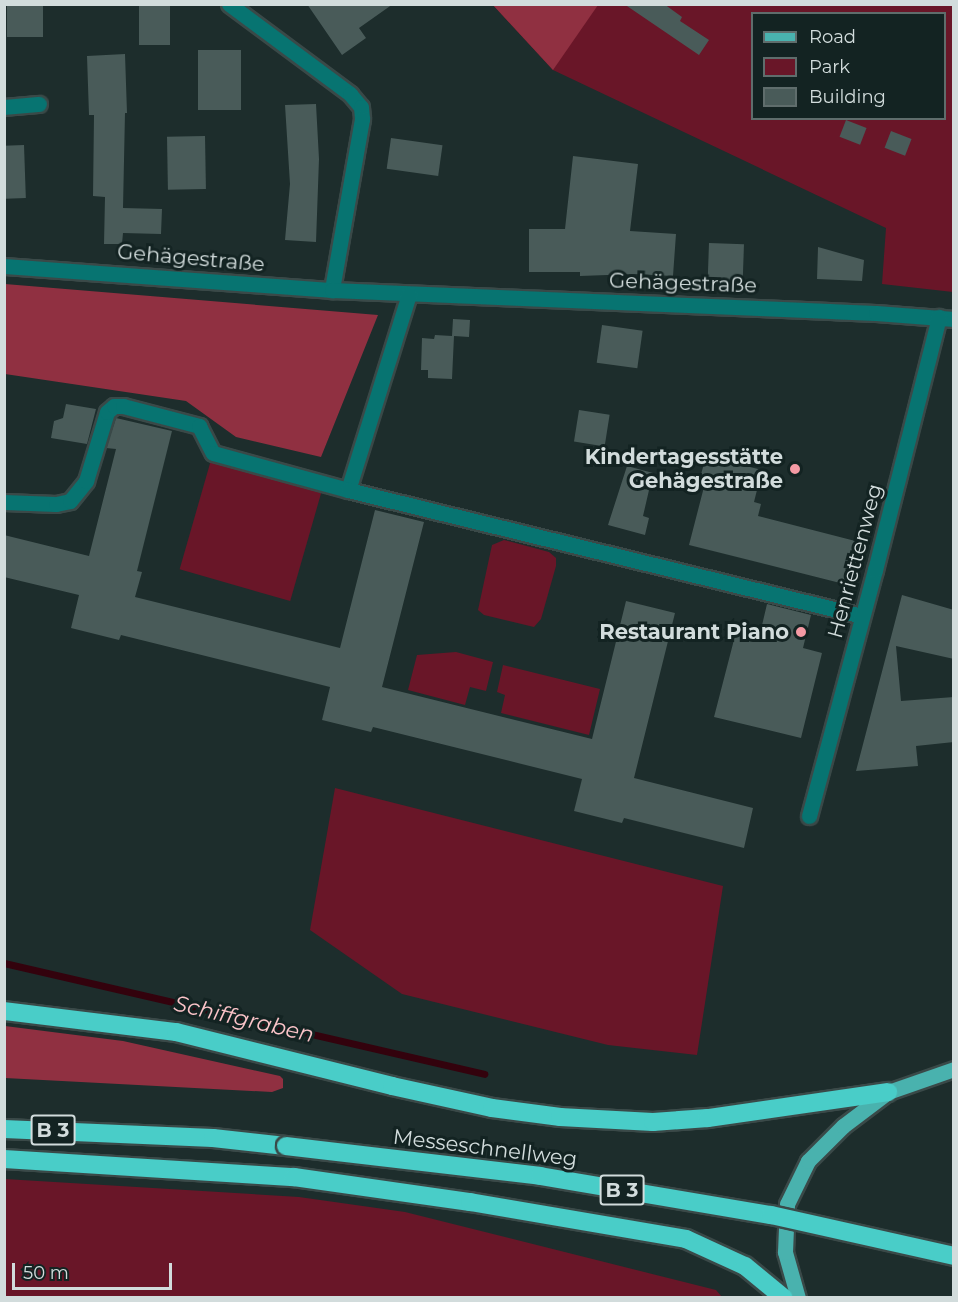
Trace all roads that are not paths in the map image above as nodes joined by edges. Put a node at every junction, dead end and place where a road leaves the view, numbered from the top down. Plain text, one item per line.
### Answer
1 (229, 4) edge
2 (39, 104) dead end
3 (4, 106) edge
4 (4, 266) edge
5 (332, 290) junction
6 (410, 294) junction
7 (946, 318) edge
8 (348, 490) junction
9 (4, 502) edge
10 (862, 616) junction
11 (809, 816) dead end
12 (4, 1011) edge
13 (954, 1070) edge
14 (888, 1092) junction
15 (4, 1129) edge
16 (4, 1158) edge
17 (954, 1256) edge
18 (784, 1298) edge
19 (798, 1298) edge

1 - 5 street
2 - 3 street
4 - 5 street, Gehägestraße
5 - 6 street, Gehägestraße
6 - 7 street, Gehägestraße
6 - 8 street
7 - 10 street, Henriettenweg
8 - 9 street
8 - 10 street
10 - 11 street, Henriettenweg
12 - 14 highway
13 - 14 main road
14 - 19 main road
15 - 17 highway, Messeschnellweg / B 3, bridge
16 - 18 highway

